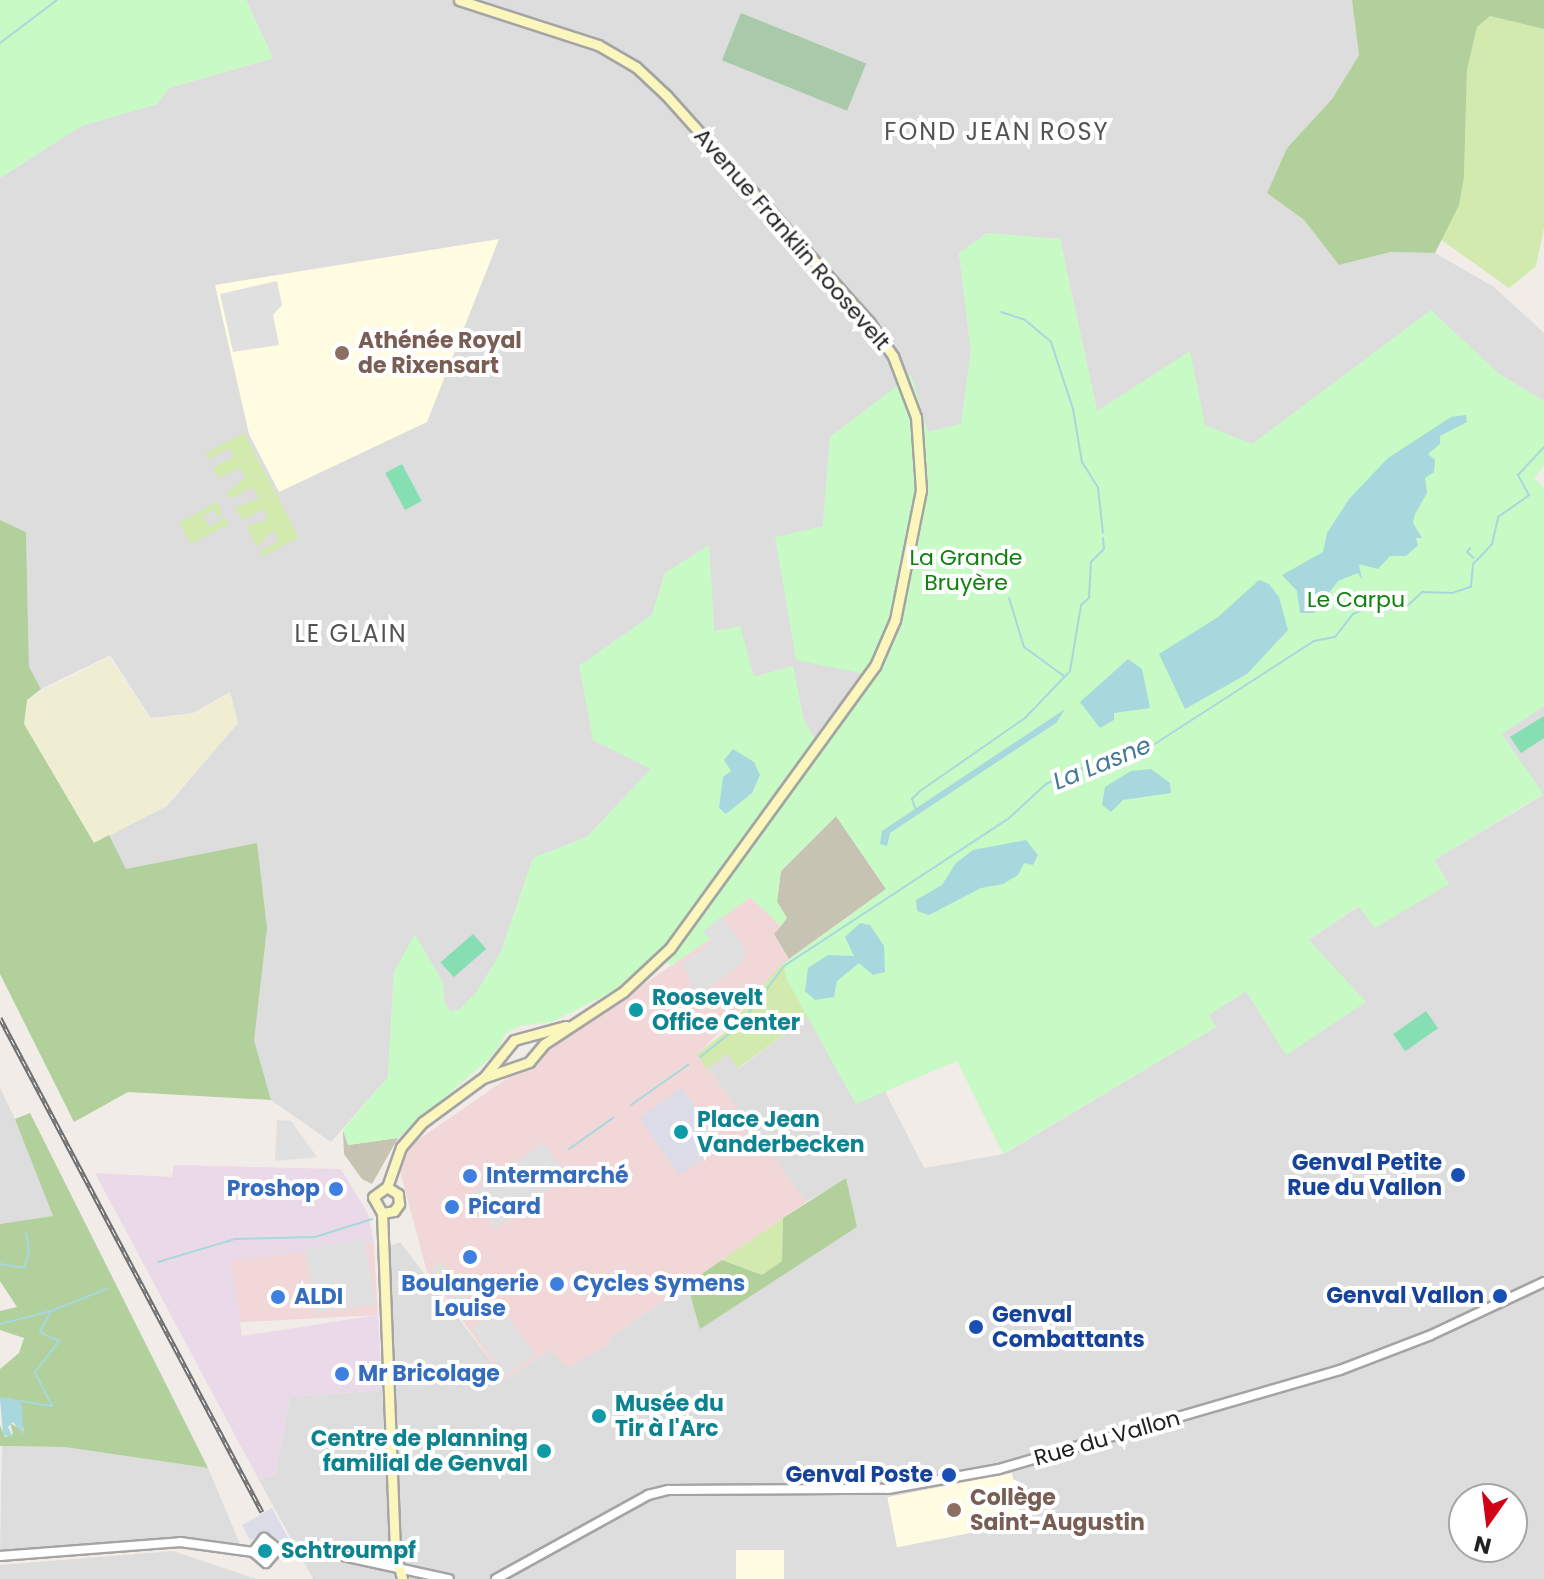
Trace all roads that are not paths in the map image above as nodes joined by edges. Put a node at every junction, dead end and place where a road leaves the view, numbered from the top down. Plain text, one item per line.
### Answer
1 (459, 0) edge
2 (571, 1025) junction
3 (524, 1037) junction
4 (509, 1049) junction
5 (535, 1052) junction
6 (519, 1063) junction
7 (483, 1078) junction
8 (387, 1187) junction
9 (382, 1213) junction
10 (1544, 1282) edge
11 (278, 1549) junction
12 (253, 1552) junction
13 (0, 1556) edge
14 (398, 1568) junction
15 (402, 1579) edge
16 (449, 1579) edge
17 (496, 1579) edge

1 - 2 main road, Avenue Franklin Roosevelt
2 - 3 main road, Avenue Franklin Roosevelt
2 - 5 main road, Avenue Franklin Roosevelt
3 - 4 main road
3 - 5 main road
4 - 6 main road
4 - 7 main road
5 - 6 main road
6 - 7 main road
7 - 8 main road
8 - 9 main road
8 - 9 main road
9 - 14 main road
10 - 17 street, Rue du Vallon
11 - 12 street
11 - 12 street
11 - 14 street
12 - 13 street
14 - 15 main road
14 - 16 street

